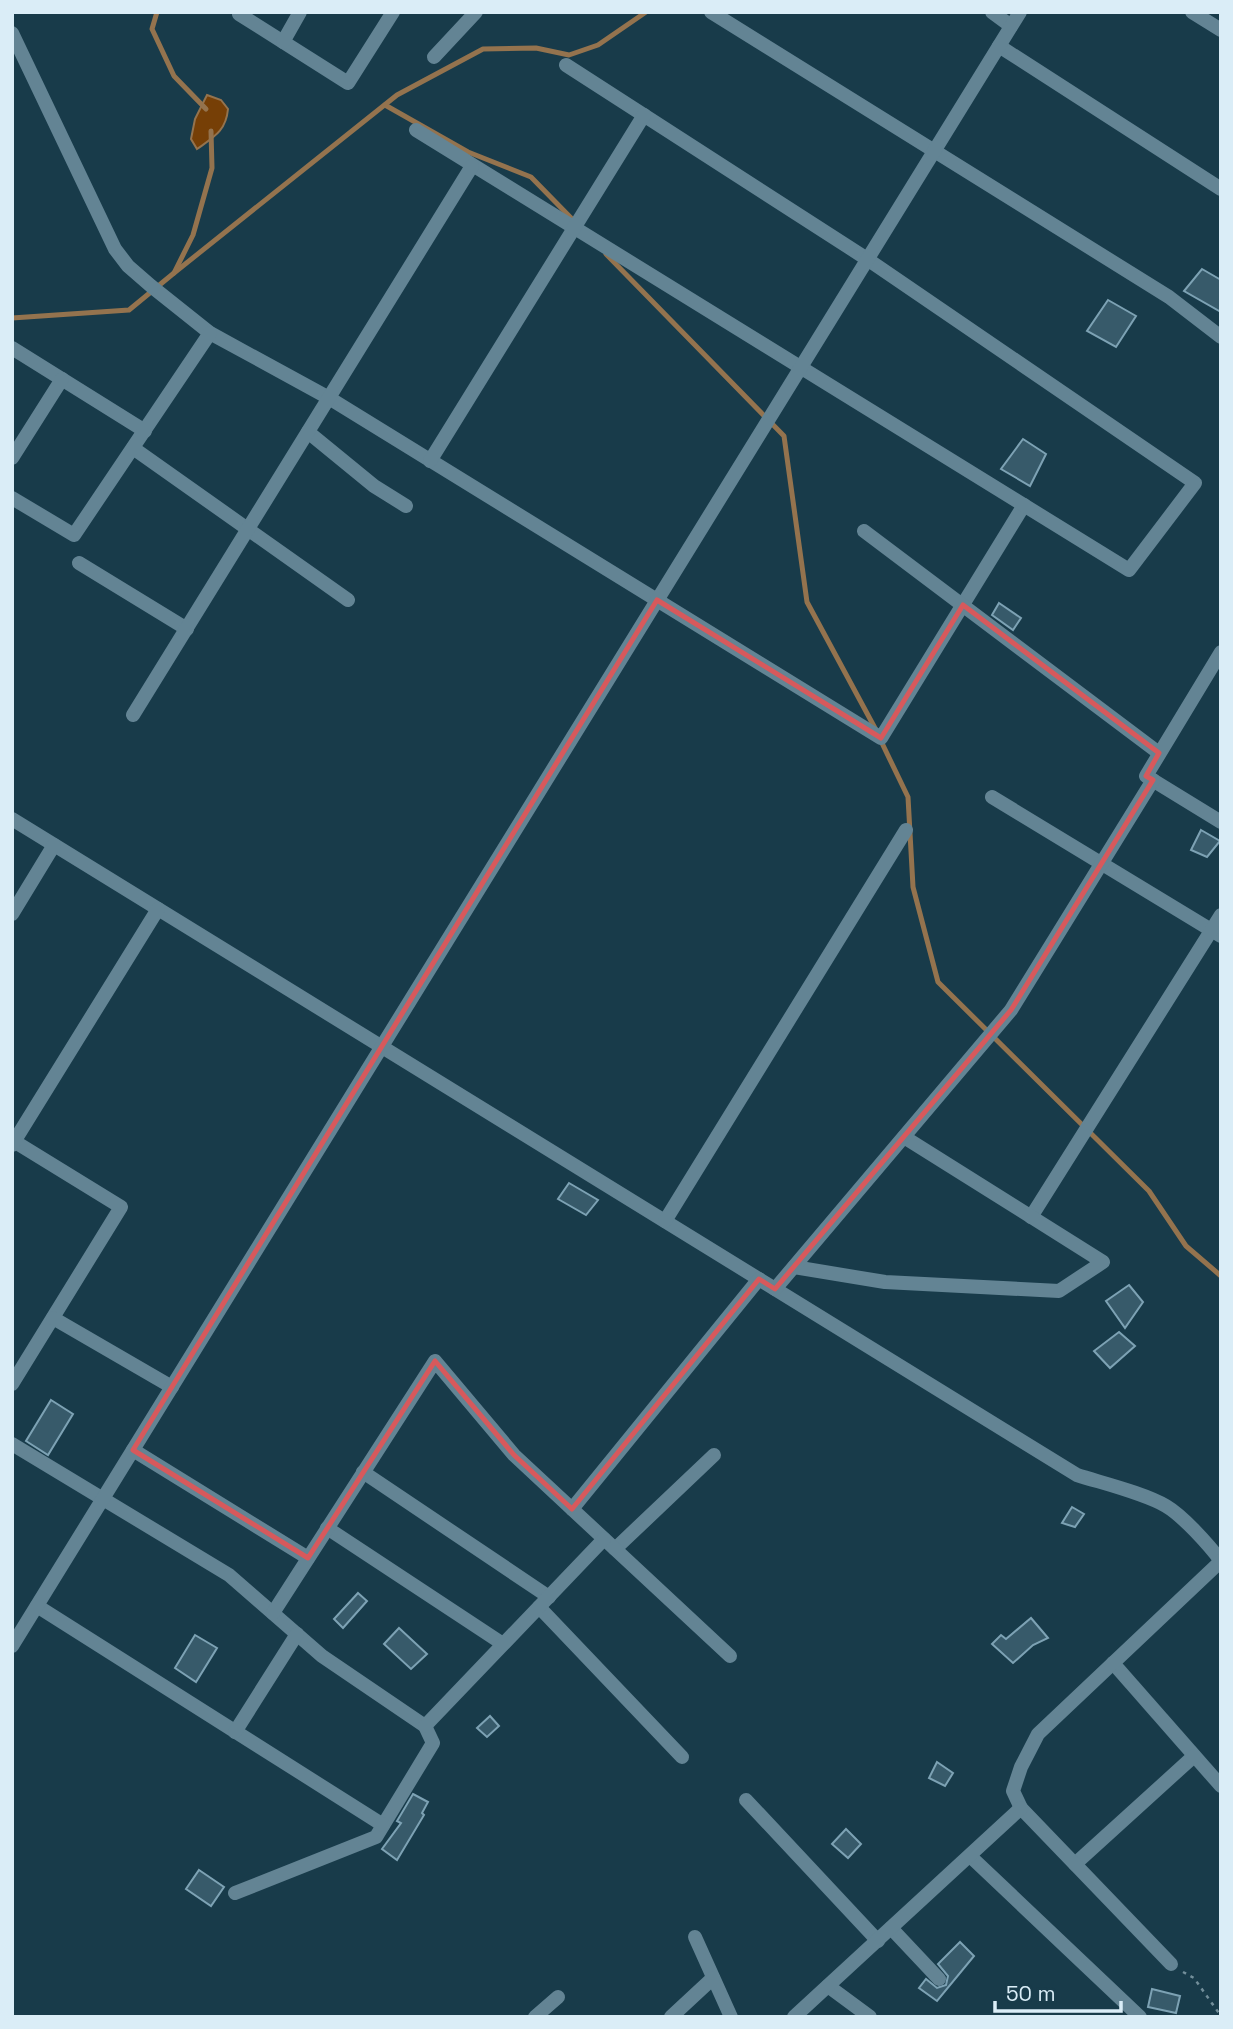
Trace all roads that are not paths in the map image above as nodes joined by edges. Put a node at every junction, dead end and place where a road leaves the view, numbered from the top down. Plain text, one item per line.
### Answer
1 (240, 12) edge
2 (299, 12) edge
3 (393, 12) edge
4 (476, 12) edge
5 (711, 12) edge
6 (992, 12) edge
7 (1020, 12) edge
8 (1192, 12) edge
9 (1011, 26) junction
10 (1221, 30) edge
11 (12, 33) edge
12 (283, 42) junction
13 (999, 46) junction
14 (434, 57) dead end
15 (566, 65) dead end
16 (643, 114) junction
17 (416, 130) dead end
18 (934, 151) junction
19 (472, 166) junction
20 (1221, 189) edge
21 (573, 228) junction
22 (867, 259) junction
23 (210, 333) junction
24 (1221, 337) edge
25 (12, 348) edge
26 (800, 368) junction
27 (62, 379) junction
28 (329, 398) junction
29 (145, 431) junction
30 (308, 432) junction
31 (133, 448) junction
32 (12, 458) edge
33 (430, 461) junction
34 (12, 498) edge
35 (1024, 505) junction
36 (406, 506) dead end
37 (248, 529) junction
38 (864, 531) dead end
39 (79, 563) dead end
40 (348, 600) dead end
41 (657, 600) junction
42 (963, 605) junction
43 (187, 629) junction
44 (1221, 652) edge
45 (133, 715) dead end
46 (1160, 753) junction
47 (1153, 780) junction
48 (992, 797) dead end
49 (12, 819) edge
50 (1221, 822) edge
51 (906, 830) dead end
52 (54, 845) junction
53 (1102, 863) junction
54 (158, 909) junction
55 (12, 914) edge
56 (1221, 915) edge
57 (1216, 933) edge
58 (382, 1047) junction
59 (904, 1137) junction
60 (13, 1142) edge
61 (1031, 1217) junction
62 (665, 1221) junction
63 (794, 1267) junction
64 (759, 1279) junction
65 (775, 1289) junction
66 (53, 1318) junction
67 (12, 1384) edge
68 (172, 1387) junction
69 (12, 1444) edge
70 (133, 1450) junction
71 (714, 1455) dead end
72 (363, 1472) junction
73 (103, 1499) junction
74 (572, 1509) junction
75 (327, 1528) junction
76 (610, 1544) junction
77 (308, 1558) junction
78 (1221, 1561) edge
79 (544, 1602) junction
80 (37, 1606) junction
81 (273, 1613) junction
82 (297, 1634) junction
83 (503, 1644) junction
84 (12, 1646) edge
85 (730, 1656) dead end
86 (1113, 1663) junction
87 (425, 1726) junction
88 (235, 1732) junction
89 (1194, 1756) junction
90 (682, 1757) dead end
91 (1221, 1786) edge
92 (746, 1800) dead end
93 (1021, 1808) junction
94 (383, 1825) junction
95 (970, 1856) junction
96 (1075, 1864) junction
97 (235, 1893) dead end
98 (891, 1928) junction
99 (695, 1937) dead end
100 (877, 1941) junction
101 (1171, 1964) road end
102 (713, 1978) junction
103 (939, 1979) dead end
104 (828, 1986) junction
105 (558, 1997) dead end
106 (535, 2017) edge
107 (671, 2017) edge
108 (730, 2017) edge
109 (794, 2017) edge
110 (870, 2017) edge
111 (1140, 2017) edge

1 - 12 street
2 - 12 street
3 - 12 street
4 - 14 street
5 - 18 street
6 - 9 street
7 - 9 street
8 - 10 street
9 - 13 street
11 - 23 street
13 - 18 street
13 - 20 street
15 - 16 street
16 - 21 street
16 - 22 street
17 - 19 street
18 - 22 street
18 - 24 street
19 - 21 street
19 - 28 street
21 - 26 street
21 - 33 street
22 - 26 street
22 - 35 street
23 - 28 street
23 - 29 street
25 - 27 street
26 - 35 street
26 - 41 street
27 - 29 street
27 - 32 street
28 - 30 street
28 - 33 street
29 - 31 street
30 - 36 street
30 - 37 street
31 - 34 street
31 - 37 street
33 - 41 street
35 - 42 street
37 - 40 street
37 - 43 street
38 - 42 street
39 - 43 street
41 - 42 street
41 - 58 street
42 - 46 street
43 - 45 street
44 - 46 street
46 - 47 street
47 - 50 street
47 - 53 street
48 - 53 street
49 - 52 street
51 - 62 street
52 - 54 street
52 - 55 street
53 - 57 street
53 - 59 street
54 - 58 street
54 - 60 street
56 - 57 street
57 - 61 street
58 - 62 street
58 - 68 street
59 - 61 street
59 - 63 street
60 - 66 street
61 - 63 street
62 - 64 street
63 - 65 street
64 - 65 street
64 - 74 street
65 - 78 street
66 - 67 street
66 - 68 street
68 - 70 street
69 - 73 street
70 - 73 street
70 - 77 street
71 - 76 street
72 - 74 street
72 - 75 street
72 - 79 street
73 - 80 street
73 - 81 street
74 - 76 street
75 - 77 street
75 - 83 street
76 - 79 street
76 - 85 street
77 - 81 street
78 - 86 street
79 - 83 street
79 - 90 street
80 - 84 street
80 - 88 street
81 - 82 street
82 - 87 street
82 - 88 street
83 - 87 street
86 - 89 street
86 - 93 street
87 - 94 street
88 - 94 street
89 - 91 street
89 - 96 street
92 - 100 street
93 - 95 street
93 - 96 street
94 - 97 street
95 - 98 street
95 - 111 street
96 - 101 street
98 - 100 street
98 - 103 street
99 - 102 street
100 - 104 street
102 - 107 street
102 - 108 street
104 - 109 street
104 - 110 street
105 - 106 street

